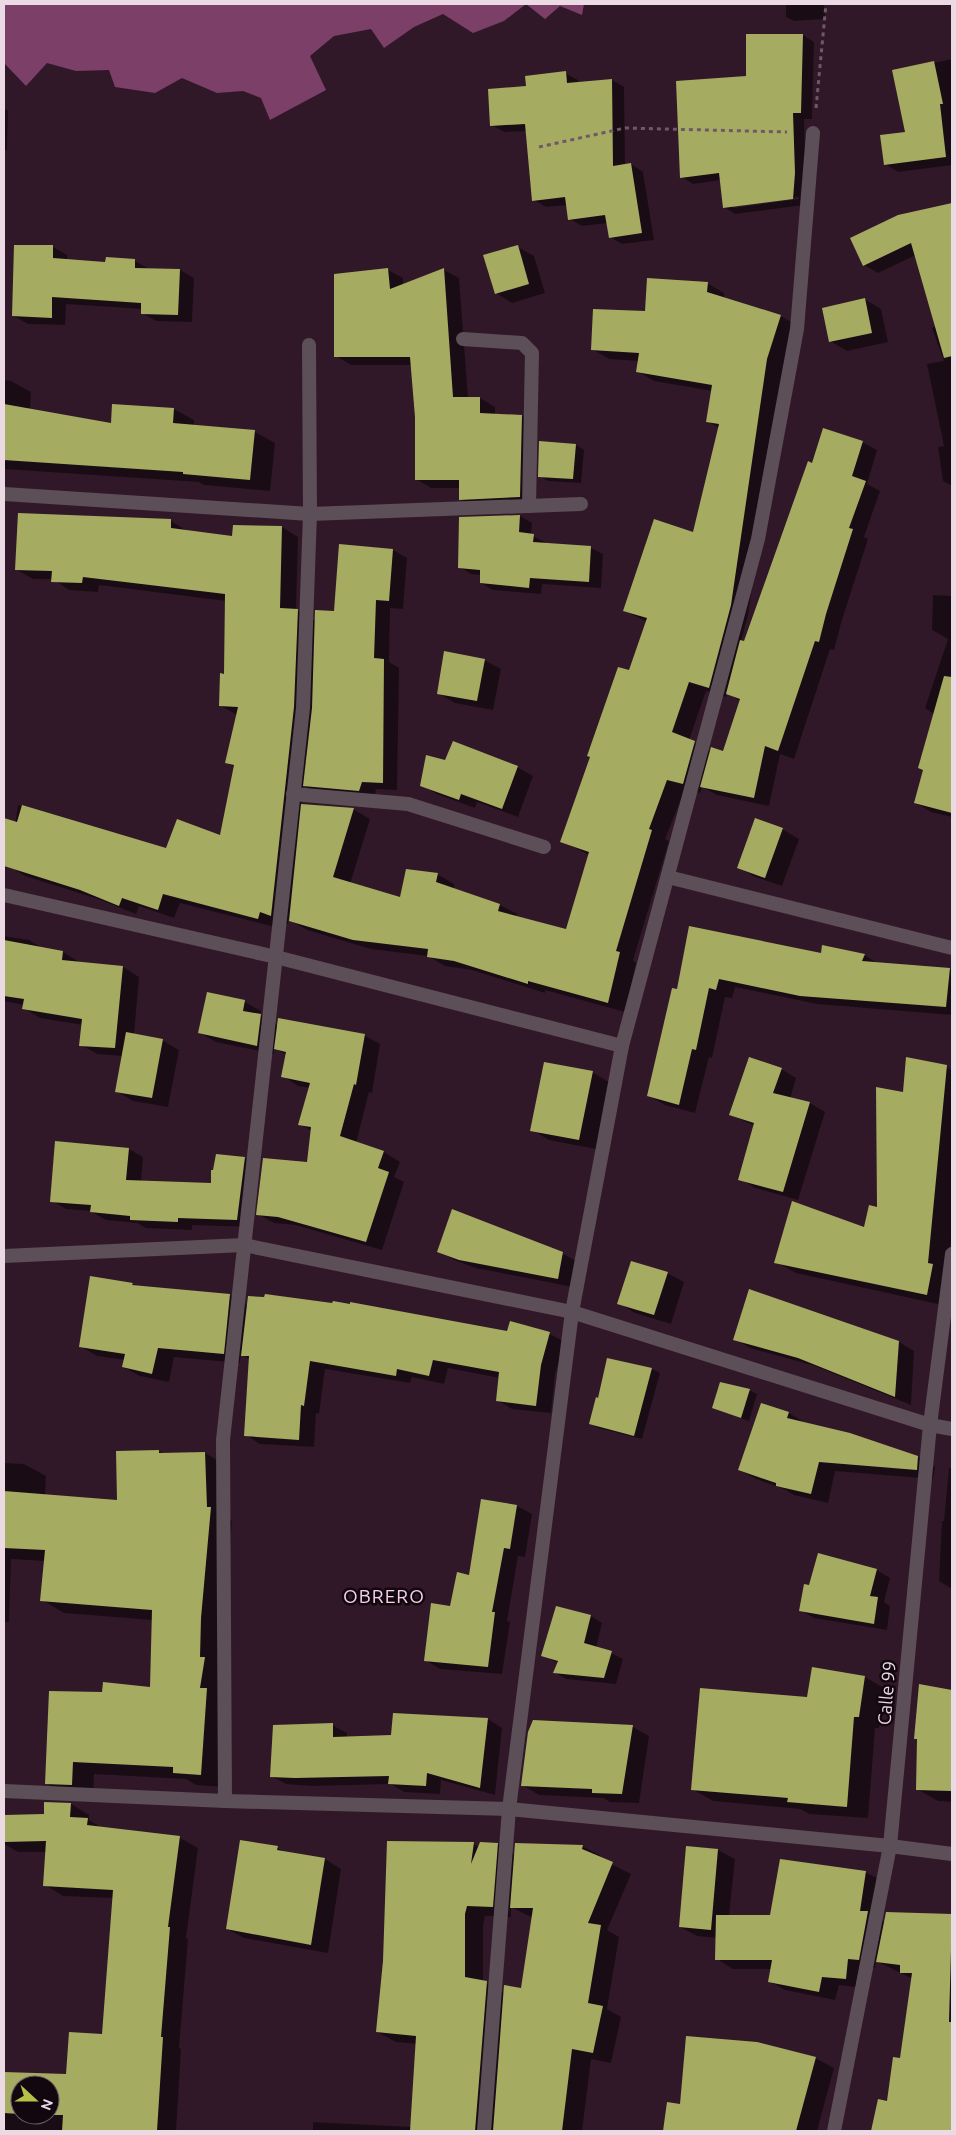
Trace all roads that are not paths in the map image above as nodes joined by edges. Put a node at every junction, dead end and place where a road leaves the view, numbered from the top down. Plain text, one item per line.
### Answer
1 (813, 133) road end
2 (463, 339) dead end
3 (309, 345) dead end
4 (4, 494) edge
5 (581, 504) dead end
6 (529, 506) junction
7 (310, 514) junction
8 (293, 794) junction
9 (544, 847) dead end
10 (668, 877) junction
11 (4, 895) edge
12 (952, 948) edge
13 (276, 957) junction
14 (622, 1046) junction
15 (244, 1245) junction
16 (952, 1254) edge
17 (4, 1256) edge
18 (572, 1312) junction
19 (930, 1425) junction
20 (952, 1429) edge
21 (4, 1791) edge
22 (225, 1801) junction
23 (509, 1809) junction
24 (890, 1846) junction
25 (952, 1854) edge
26 (484, 2131) edge
27 (834, 2131) edge

1 - 10 street
2 - 6 street
3 - 7 street
4 - 7 street
5 - 6 street
6 - 7 street
7 - 8 street
8 - 9 street
8 - 13 street
10 - 12 street
10 - 14 street
11 - 13 street
13 - 14 street
13 - 15 street
14 - 18 street
15 - 17 street
15 - 18 street
15 - 22 street
16 - 19 street, Calle 99
18 - 19 street
18 - 23 street
19 - 20 street
19 - 24 street, Calle 99
21 - 22 street
22 - 23 street
23 - 24 street
23 - 26 street
24 - 25 street
24 - 27 street, Calle 99

